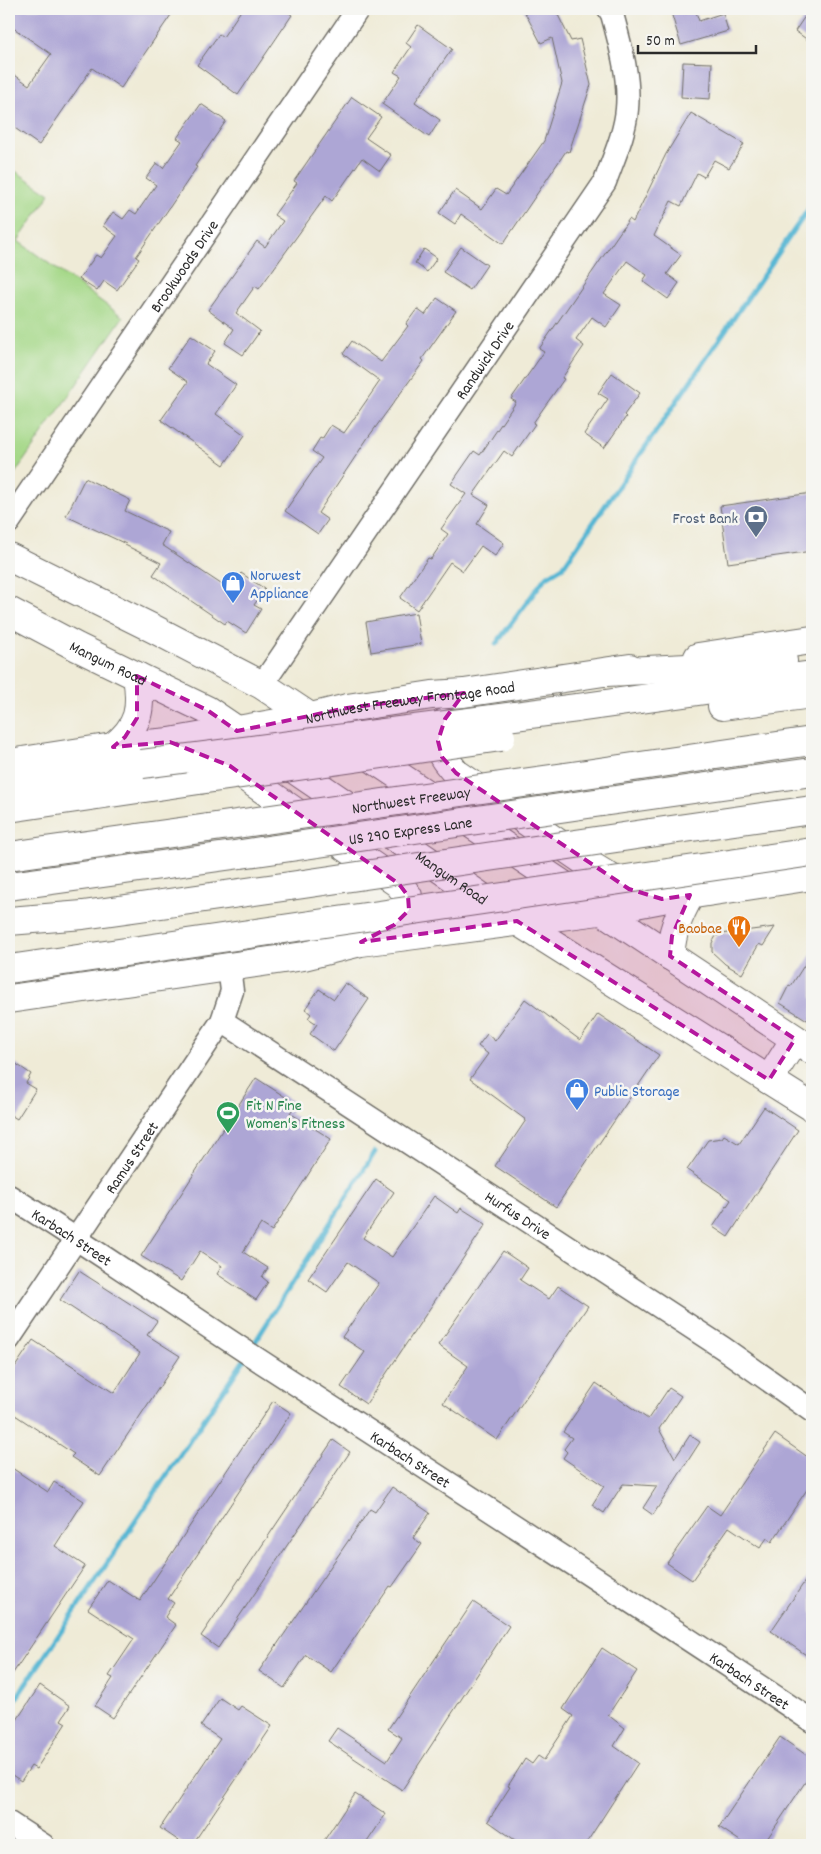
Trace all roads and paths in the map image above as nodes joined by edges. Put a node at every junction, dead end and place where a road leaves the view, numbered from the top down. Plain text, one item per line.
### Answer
1 (358, 9) edge
2 (608, 9) edge
3 (9, 522) edge
4 (9, 557) edge
5 (9, 611) edge
6 (812, 640) edge
7 (812, 658) edge
8 (606, 672) junction
9 (812, 675) edge
10 (136, 676) junction
11 (262, 685) junction
12 (464, 693) junction
13 (812, 694) edge
14 (311, 717) junction
15 (238, 731) junction
16 (812, 741) edge
17 (170, 742) junction
18 (113, 747) junction
19 (9, 763) edge
20 (812, 772) edge
21 (9, 783) edge
22 (9, 808) edge
23 (812, 810) edge
24 (812, 852) edge
25 (9, 856) edge
26 (812, 876) edge
27 (9, 886) edge
28 (690, 895) junction
29 (662, 899) junction
30 (599, 911) junction
31 (83, 915) junction
32 (9, 921) edge
33 (517, 921) junction
34 (9, 936) edge
35 (361, 942) junction
36 (670, 956) junction
37 (229, 967) junction
38 (9, 969) edge
39 (9, 999) edge
40 (222, 1021) junction
41 (804, 1045) edge
42 (769, 1080) junction
43 (812, 1108) edge
44 (9, 1196) edge
45 (76, 1237) junction
46 (9, 1338) edge
47 (812, 1411) edge
48 (812, 1721) edge
49 (9, 1823) edge
50 (43, 1845) edge

1 - 3 street, Brookwoods Drive
2 - 11 street, Randwick Drive
4 - 11 main road
5 - 10 main road, Mangum Road
6 - 8 main road, Northwest Freeway Frontage Road
7 - 8 main road
8 - 12 main road, Northwest Freeway Frontage Road
9 - 21 main road, bridge
10 - 15 main road, Mangum Road
10 - 18 main road
11 - 14 main road
12 - 14 main road, Northwest Freeway Frontage Road
12 - 29 main road
13 - 22 main road, bridge
14 - 15 main road, Northwest Freeway Frontage Road
14 - 30 main road
15 - 17 main road, Northwest Freeway Frontage Road
15 - 33 main road, Mangum Road
16 - 25 main road, Northwest Freeway, bridge
17 - 18 main road, Northwest Freeway Frontage Road
17 - 35 main road
18 - 19 main road, Northwest Freeway Frontage Road
20 - 27 main road, US 290 Express Lane, bridge
23 - 31 main road, bridge
24 - 38 main road, bridge
26 - 28 main road
28 - 29 main road
28 - 36 main road
29 - 30 main road
30 - 33 main road
30 - 36 main road
31 - 32 main road
31 - 34 main road
33 - 35 main road
33 - 42 main road, Mangum Road
35 - 37 main road
36 - 41 main road
37 - 39 main road
37 - 40 street, Ramus Street
40 - 45 street, Ramus Street
40 - 47 street, Hurfus Drive
41 - 42 main road
42 - 43 main road, Mangum Road
44 - 45 street, Karbach Street
45 - 46 street, Ramus Street
45 - 48 street, Karbach Street
49 - 50 street

